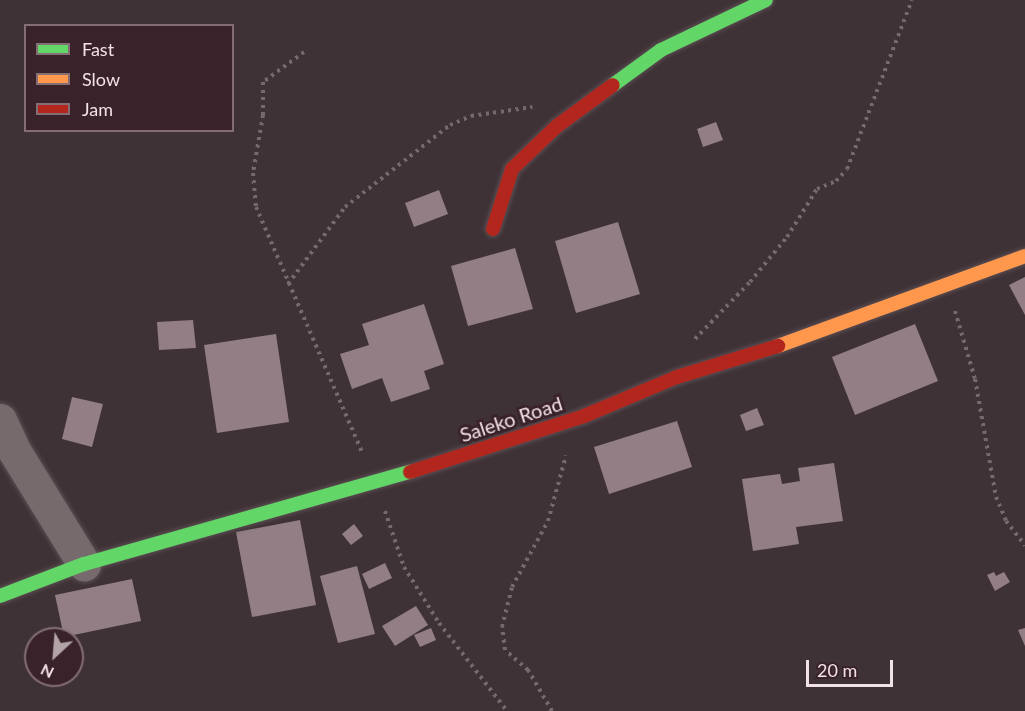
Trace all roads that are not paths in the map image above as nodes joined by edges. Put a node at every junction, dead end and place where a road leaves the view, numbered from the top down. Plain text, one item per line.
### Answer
1 (766, 0) edge
2 (493, 229) dead end
3 (1025, 256) edge
4 (0, 420) edge
5 (84, 564) junction
6 (0, 596) edge

1 - 2 street
3 - 5 street, Saleko Road
4 - 5 street
5 - 6 street, Saleko Road

